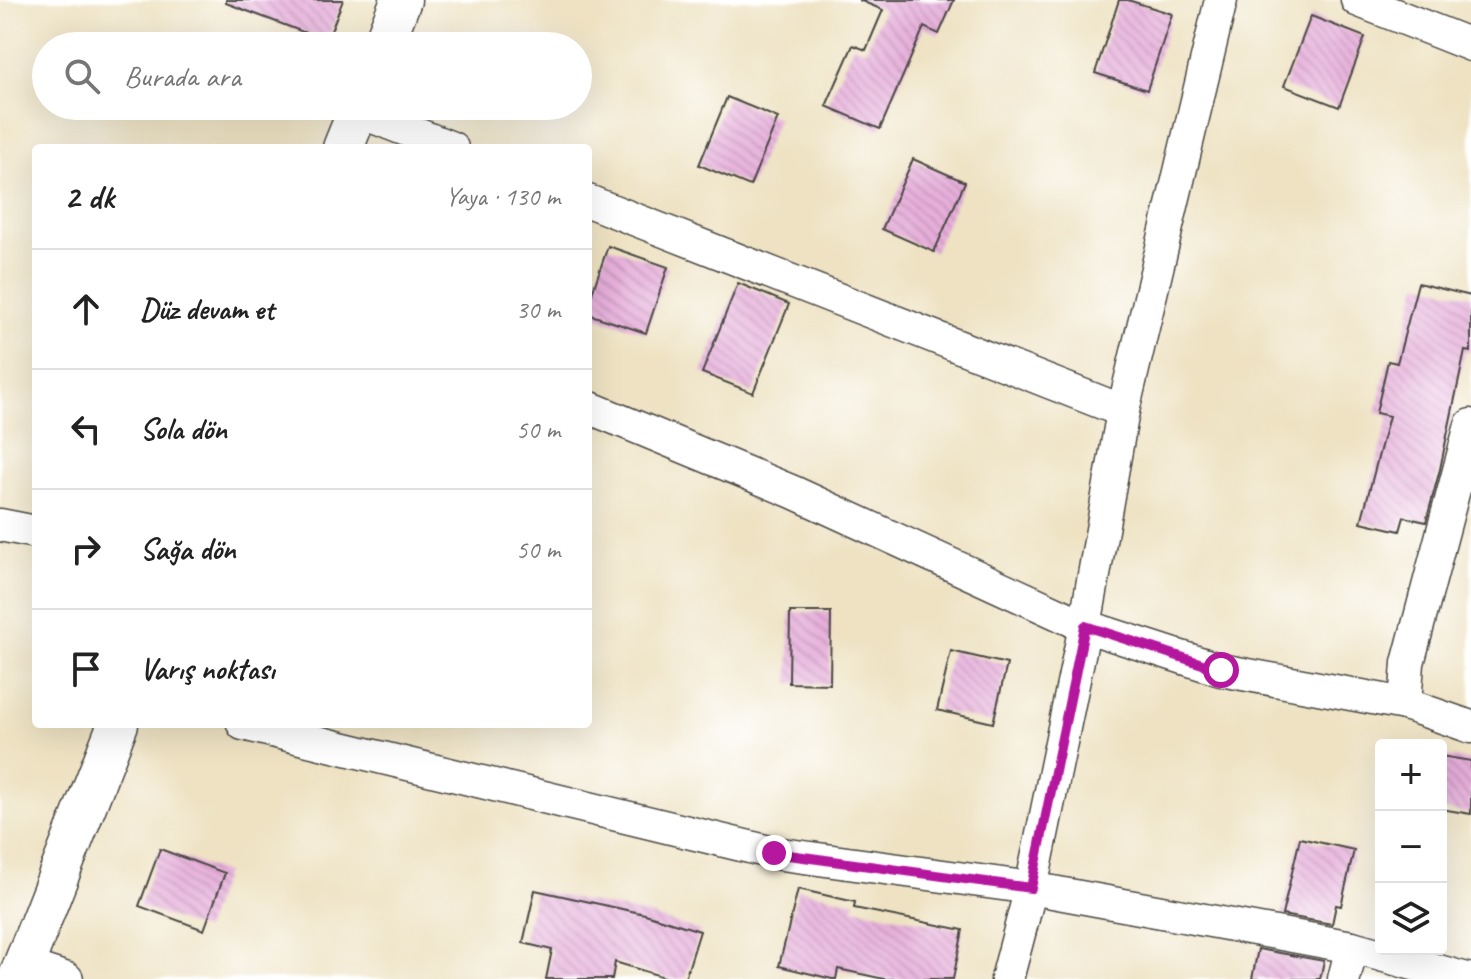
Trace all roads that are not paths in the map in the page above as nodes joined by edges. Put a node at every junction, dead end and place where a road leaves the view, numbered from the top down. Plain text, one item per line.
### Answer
1 (401, 0) edge
2 (1221, 0) edge
3 (1357, 0) edge
4 (388, 32) edge
5 (1471, 45) edge
6 (354, 120) edge
7 (387, 120) edge
8 (345, 144) edge
9 (443, 144) edge
10 (592, 203) edge
11 (592, 409) edge
12 (1123, 411) junction
13 (1471, 425) edge
14 (0, 525) edge
15 (32, 531) edge
16 (1085, 626) junction
17 (1405, 704) junction
18 (1471, 727) edge
19 (116, 728) edge
20 (259, 728) edge
21 (1031, 888) junction
22 (1352, 947) junction
23 (21, 972) edge
24 (67, 979) edge
25 (1007, 979) edge
26 (1344, 979) edge
27 (1467, 979) edge

1 - 4 street
2 - 12 street
3 - 5 street
6 - 8 street
7 - 9 street
10 - 12 street
11 - 16 street
12 - 16 street
13 - 17 street
14 - 15 street
16 - 17 street
16 - 21 street
17 - 18 street
19 - 23 street
20 - 21 street
21 - 22 street
21 - 25 street
22 - 26 street
22 - 27 street
23 - 24 street

